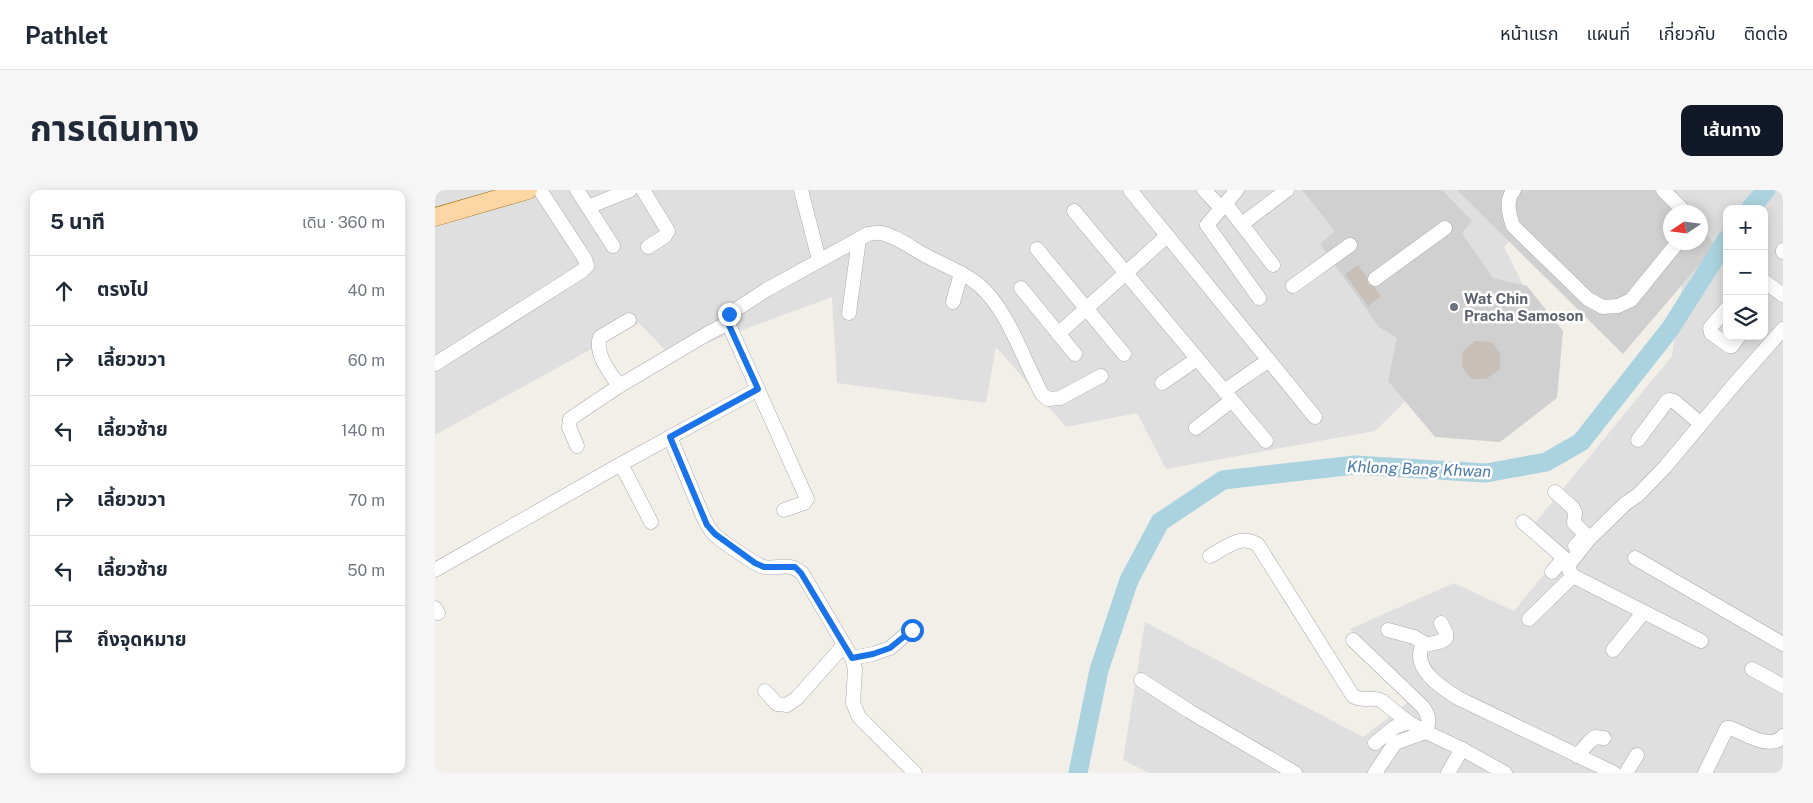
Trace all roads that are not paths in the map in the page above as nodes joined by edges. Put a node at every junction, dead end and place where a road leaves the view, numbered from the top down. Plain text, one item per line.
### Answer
1 (528, 190) edge
2 (540, 190) edge
3 (577, 190) edge
4 (630, 190) edge
5 (643, 190) edge
6 (801, 190) edge
7 (1130, 190) edge
8 (1203, 190) edge
9 (1237, 190) edge
10 (1287, 190) edge
11 (1663, 190) edge
12 (1508, 192) edge
13 (491, 195) edge
14 (1678, 205) edge
15 (1223, 206) junction
16 (588, 207) junction
17 (1074, 211) dead end
18 (435, 216) edge
19 (1242, 224) junction
20 (1445, 228) dead end
21 (1167, 236) junction
22 (859, 239) junction
23 (1350, 244) dead end
24 (613, 246) dead end
25 (648, 247) dead end
26 (1037, 249) dead end
27 (1672, 250) edge
28 (819, 260) junction
29 (1273, 265) dead end
30 (961, 273) junction
31 (1126, 274) junction
32 (1375, 280) dead end
33 (1768, 284) edge
34 (1293, 286) dead end
35 (1021, 288) dead end
36 (1783, 296) edge
37 (1259, 298) dead end
38 (953, 302) dead end
39 (1087, 309) junction
40 (849, 313) dead end
41 (1723, 313) edge
42 (629, 320) dead end
43 (728, 323) junction
44 (1783, 329) edge
45 (1058, 334) junction
46 (1736, 340) edge
47 (1075, 354) dead end
48 (1123, 354) dead end
49 (1197, 359) junction
50 (1269, 360) junction
51 (435, 364) edge
52 (1101, 376) dead end
53 (1162, 383) dead end
54 (619, 386) junction
55 (758, 389) junction
56 (1228, 396) junction
57 (1315, 417) dead end
58 (1701, 424) junction
59 (1197, 428) dead end
60 (670, 437) junction
61 (1638, 440) dead end
62 (1266, 441) dead end
63 (577, 446) dead end
64 (621, 464) junction
65 (1555, 492) dead end
66 (784, 510) dead end
67 (651, 522) dead end
68 (1523, 522) dead end
69 (1210, 556) dead end
70 (1635, 558) dead end
71 (1569, 566) junction
72 (435, 570) edge
73 (1552, 572) dead end
74 (1643, 612) junction
75 (1529, 619) dead end
76 (1441, 623) dead end
77 (912, 630) dead end
78 (1388, 630) dead end
79 (1353, 640) dead end
80 (1701, 641) dead end
81 (1426, 644) junction
82 (1783, 644) edge
83 (844, 645) junction
84 (1613, 650) dead end
85 (852, 658) junction
86 (1752, 669) dead end
87 (1141, 680) dead end
88 (1783, 686) edge
89 (765, 691) dead end
90 (1408, 722) junction
91 (1426, 732) junction
92 (1783, 736) edge
93 (1604, 738) dead end
94 (1375, 743) dead end
95 (1462, 749) junction
96 (1637, 755) dead end
97 (1577, 756) junction
98 (915, 773) edge
99 (1295, 773) edge
100 (1375, 773) edge
101 (1448, 773) edge
102 (1505, 773) edge
103 (1615, 773) edge
104 (1626, 773) edge
105 (1705, 773) edge

1 - 13 main road
2 - 51 street
3 - 16 street
4 - 16 street
5 - 25 street
6 - 28 street
7 - 21 street
8 - 15 street
9 - 15 street
10 - 19 street
11 - 14 street
12 - 27 street
13 - 18 main road
15 - 19 street
15 - 37 street
16 - 24 street
17 - 31 street
19 - 29 street
20 - 32 street
21 - 31 street
21 - 50 street
22 - 28 street
22 - 30 street
22 - 40 street
23 - 34 street
26 - 39 street
28 - 43 street
30 - 38 street
30 - 52 street
31 - 39 street
31 - 49 street
33 - 36 street
35 - 45 street
39 - 45 street
39 - 48 street
41 - 46 street
42 - 54 street
43 - 54 street
43 - 55 street
44 - 58 street
45 - 47 street
49 - 53 street
49 - 56 street
50 - 56 street
50 - 57 street
54 - 63 street
55 - 60 street
55 - 66 street
56 - 59 street
56 - 62 street
58 - 61 street
58 - 71 street
60 - 64 street
60 - 83 street
64 - 67 street
64 - 72 street
65 - 71 street
68 - 71 street
69 - 90 street
70 - 82 street
71 - 73 street
71 - 74 street
71 - 75 street
74 - 80 street
74 - 84 street
76 - 81 street
77 - 85 street
78 - 81 street
79 - 91 street
81 - 97 street
83 - 85 street
83 - 89 street
85 - 98 street
86 - 88 street
87 - 99 street
90 - 91 street
90 - 94 street
91 - 95 street
91 - 100 street
92 - 105 street
93 - 97 street
95 - 101 street
95 - 102 street
96 - 104 street
97 - 103 street

